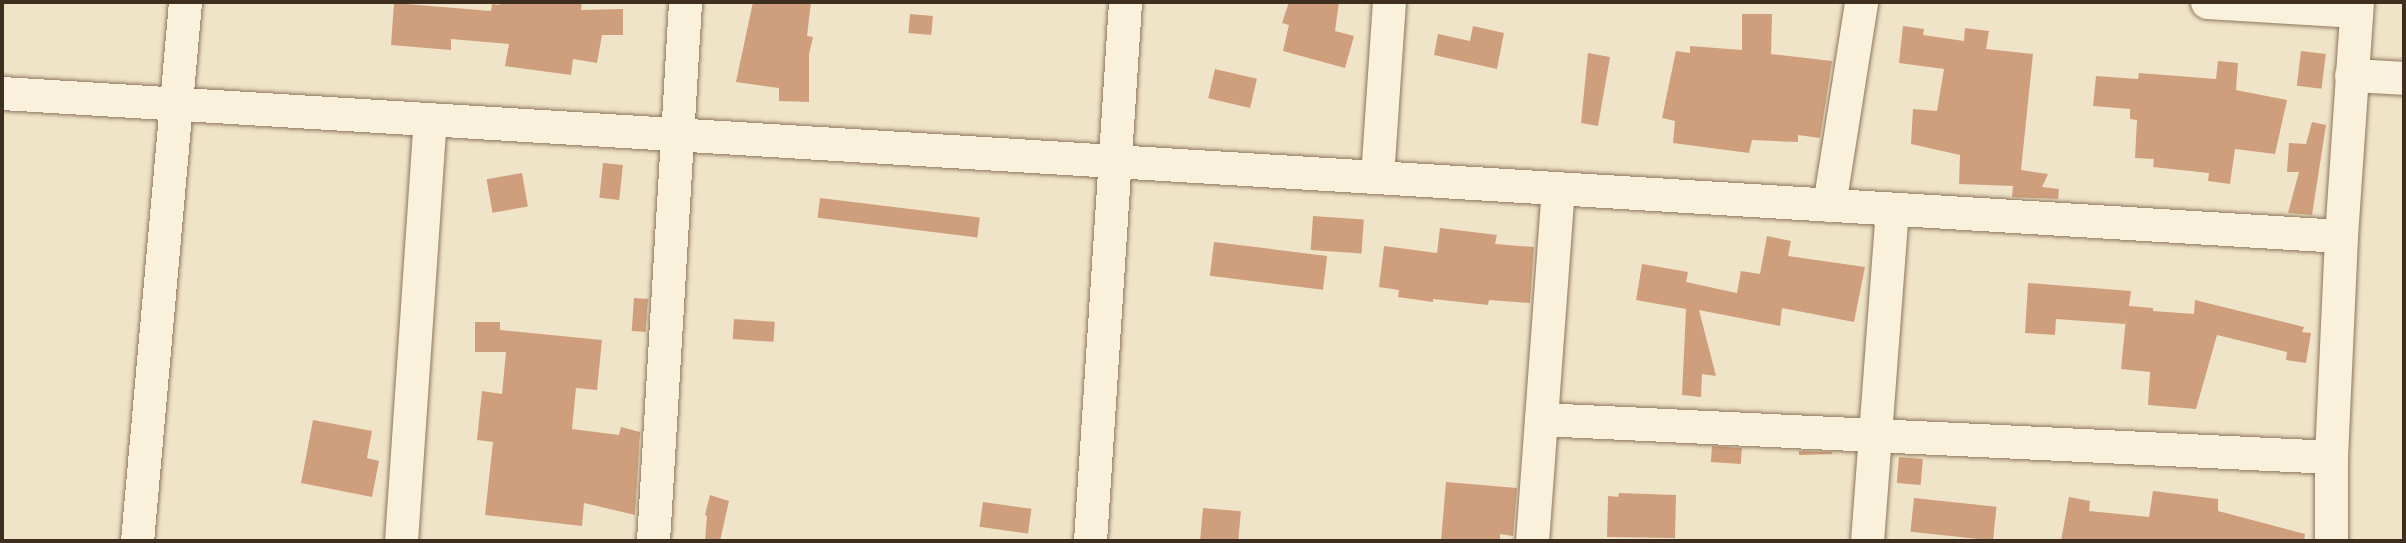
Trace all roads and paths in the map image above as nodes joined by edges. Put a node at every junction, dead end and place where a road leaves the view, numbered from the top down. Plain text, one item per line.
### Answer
1 (184, 2) edge
2 (684, 2) edge
3 (1125, 2) edge
4 (1389, 2) edge
5 (1861, 2) edge
6 (2207, 2) edge
7 (2356, 7) edge
8 (2351, 75) junction
9 (2404, 78) edge
10 (2, 93) edge
11 (176, 103) junction
12 (430, 119) junction
13 (675, 134) junction
14 (1113, 161) junction
15 (1377, 177) junction
16 (1558, 188) junction
17 (1829, 205) junction
18 (1892, 209) junction
19 (2342, 236) junction
20 (1541, 419) junction
21 (1875, 435) junction
22 (2331, 457) junction
23 (137, 541) edge
24 (401, 541) edge
25 (653, 541) edge
26 (1090, 541) edge
27 (1532, 541) edge
28 (1867, 541) edge
29 (2331, 541) edge

1 - 11 street
2 - 13 street
3 - 14 street
4 - 15 street
5 - 17 street
6 - 7 street
7 - 8 street
8 - 9 street
8 - 19 street
10 - 11 street
11 - 12 street
11 - 23 street
12 - 13 street
12 - 24 street
13 - 14 street
13 - 25 street
14 - 15 street
14 - 26 street
15 - 16 street
16 - 17 street
16 - 20 street
17 - 18 street
18 - 19 street
18 - 21 street
19 - 22 street
20 - 21 street
20 - 27 street
21 - 22 street
21 - 28 street
22 - 29 street

